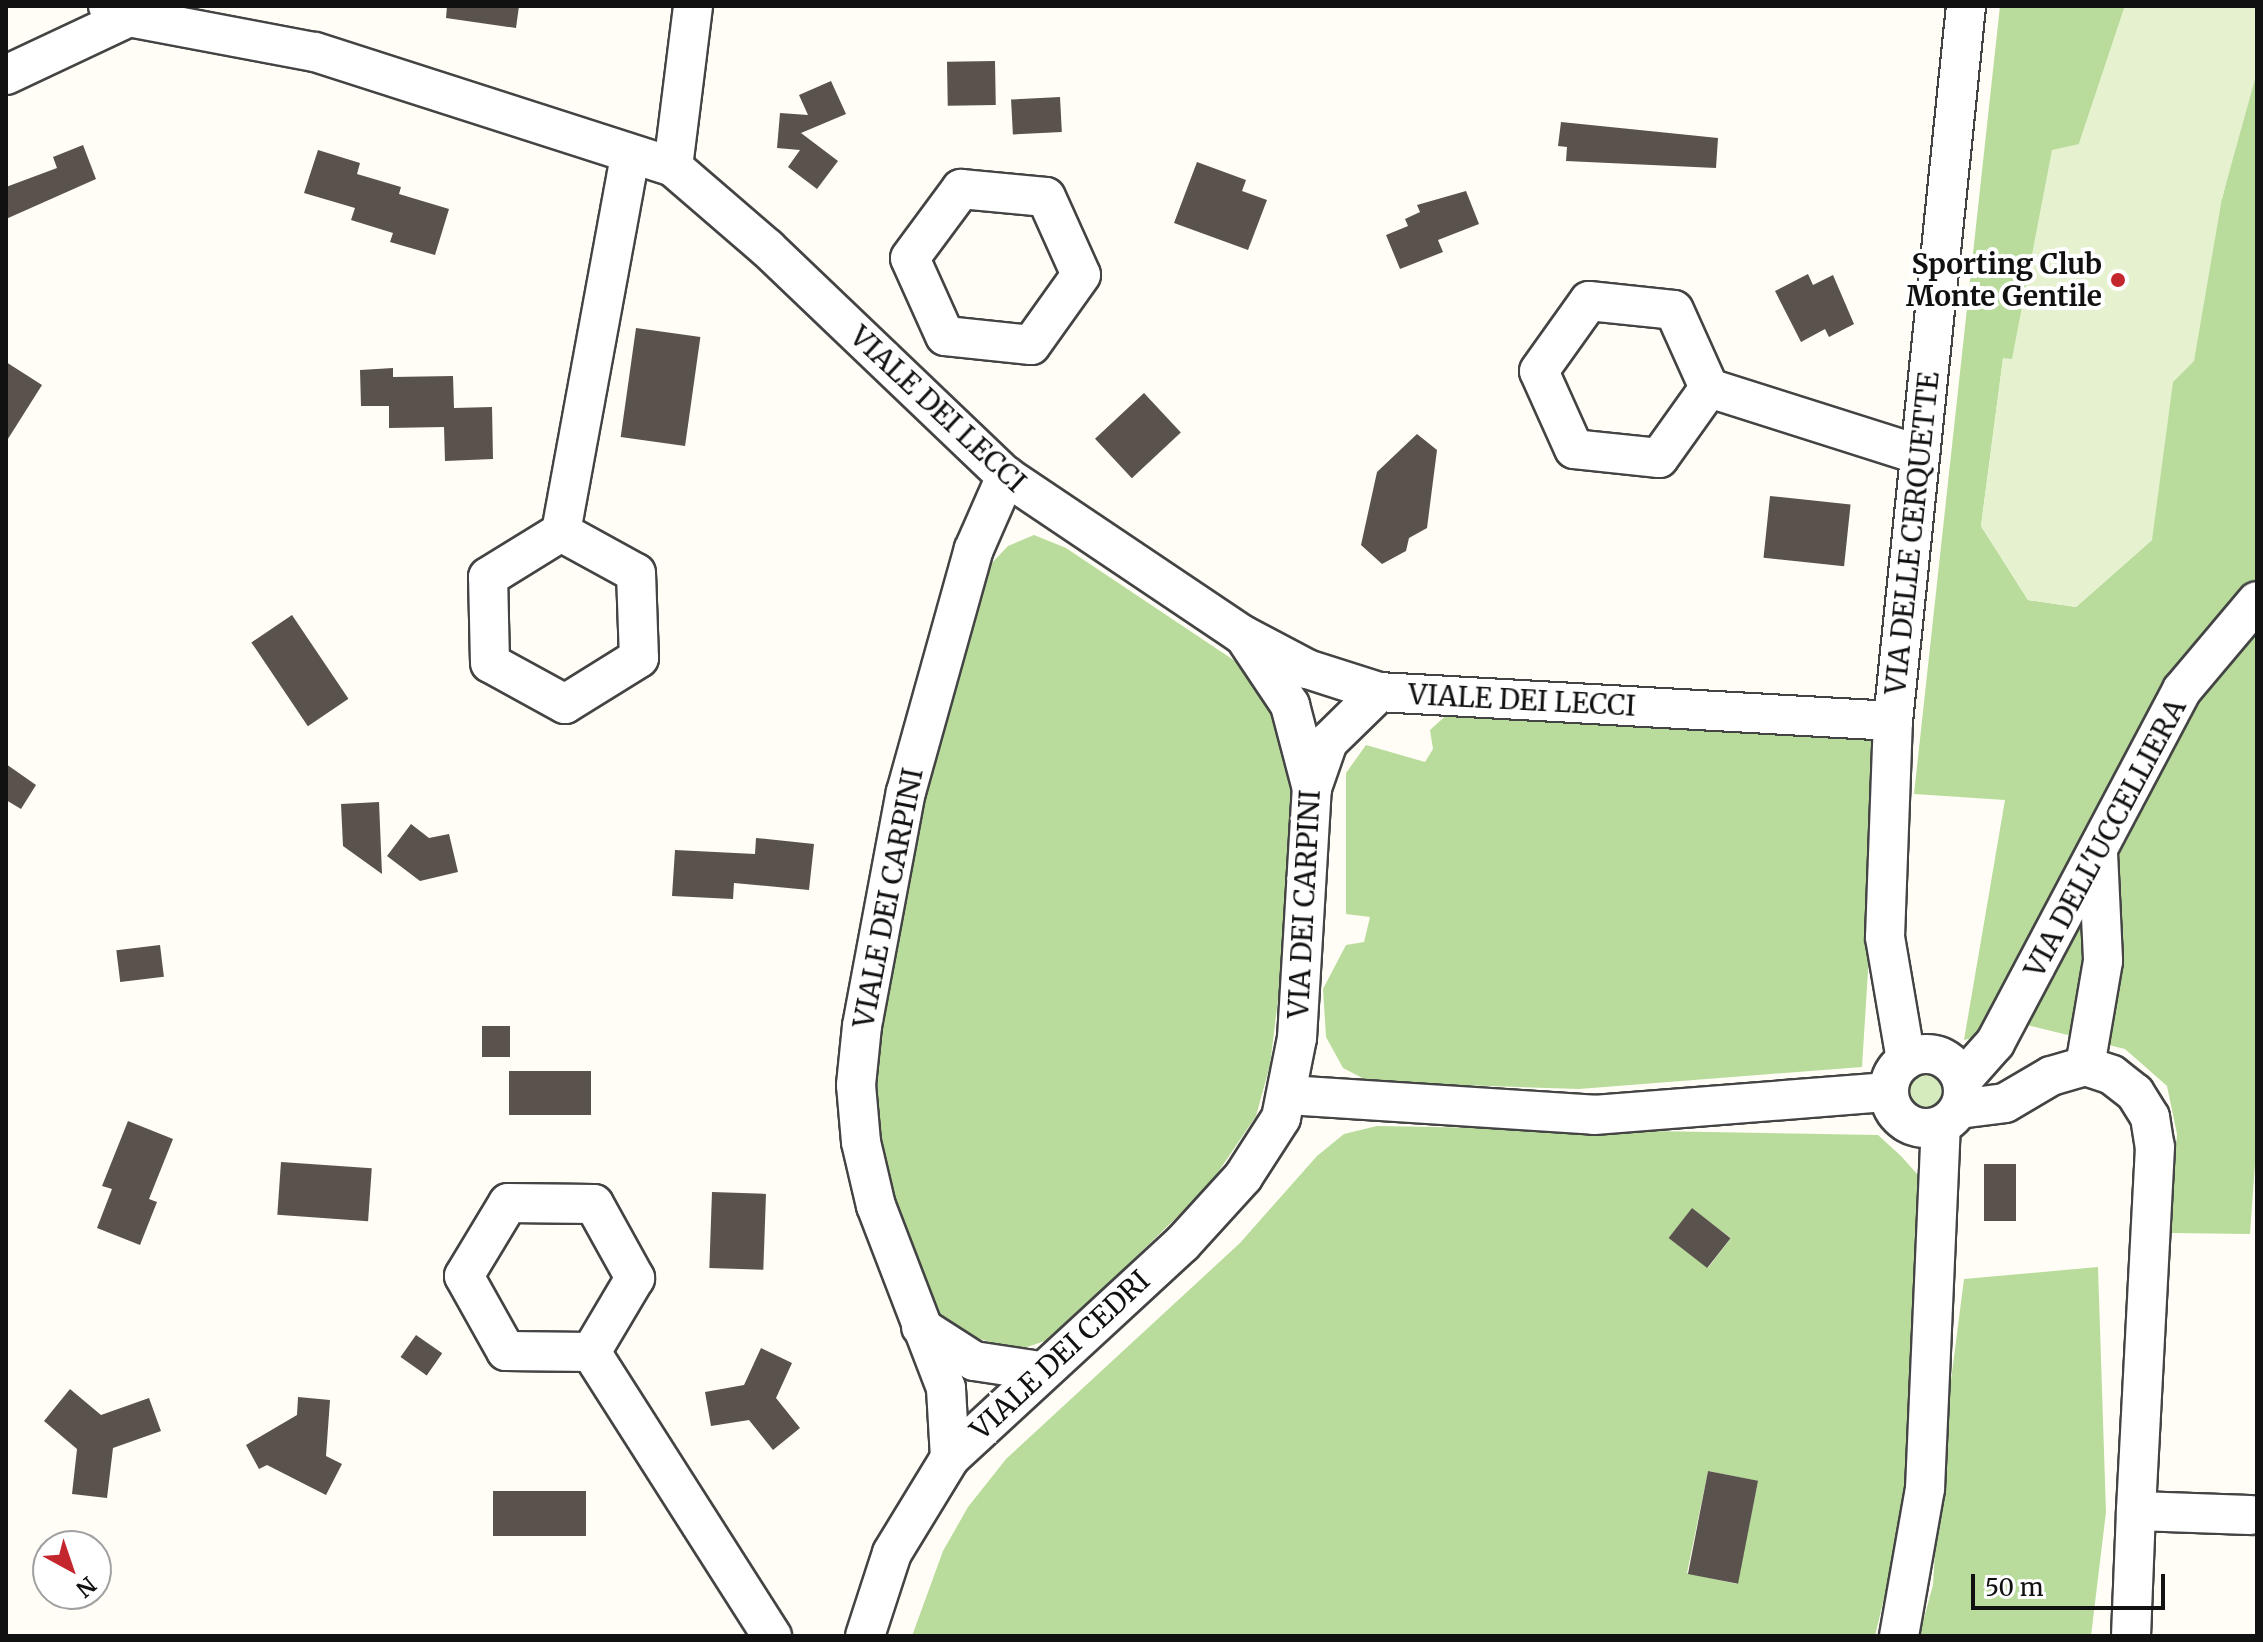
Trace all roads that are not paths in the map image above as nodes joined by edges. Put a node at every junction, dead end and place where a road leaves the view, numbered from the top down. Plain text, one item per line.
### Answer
1 (693, 6) edge
2 (1966, 6) edge
3 (119, 11) edge
4 (6, 75) edge
5 (630, 156) junction
6 (673, 167) junction
7 (945, 336) junction
8 (899, 375) junction
9 (1709, 388) junction
10 (1920, 455) junction
11 (1006, 476) junction
12 (561, 532) junction
13 (2257, 601) edge
14 (1241, 634) junction
15 (1379, 692) junction
16 (1893, 721) junction
17 (1312, 789) junction
18 (2098, 853) junction
19 (2085, 1066) junction
20 (1897, 1076) junction
21 (1288, 1095) junction
22 (1954, 1105) junction
23 (919, 1325) junction
24 (591, 1352) junction
25 (1040, 1371) junction
26 (950, 1458) junction
27 (2136, 1511) junction
28 (2251, 1515) dead end
29 (772, 1636) edge
30 (865, 1636) edge
31 (1899, 1636) edge
32 (2131, 1636) edge

1 - 6 street
2 - 10 street, VIA DELLE CERQUETTE
3 - 4 street
3 - 5 street, VIALE DEI LECCI
5 - 6 street, VIALE DEI LECCI
5 - 12 street
6 - 8 street, VIALE DEI LECCI
7 - 7 street
7 - 8 street
8 - 11 street, VIALE DEI LECCI
9 - 9 street
9 - 10 street
10 - 16 street, VIA DELLE CERQUETTE
11 - 14 street, VIALE DEI LECCI
11 - 23 street, VIALE DEI CARPINI
12 - 12 street
13 - 18 street, VIA DELL'UCCELLIERA
14 - 15 street, VIALE DEI LECCI
14 - 17 street, VIA DEI CARPINI
15 - 16 street, VIALE DEI LECCI
15 - 17 street
16 - 20 street, VIA DELLE CERQUETTE
17 - 21 street, VIA DEI CARPINI
18 - 19 street
18 - 22 street, VIA DELL'UCCELLIERA
19 - 22 street
19 - 27 street
20 - 21 street
20 - 22 street
20 - 22 street
21 - 25 street, VIALE DEI CEDRI
22 - 31 street
23 - 25 street
23 - 26 street, VIALE DEI CARPINI
24 - 24 street
24 - 29 street
25 - 26 street, VIALE DEI CEDRI
26 - 30 street, VIALE DEI CEDRI
27 - 28 street
27 - 32 street

